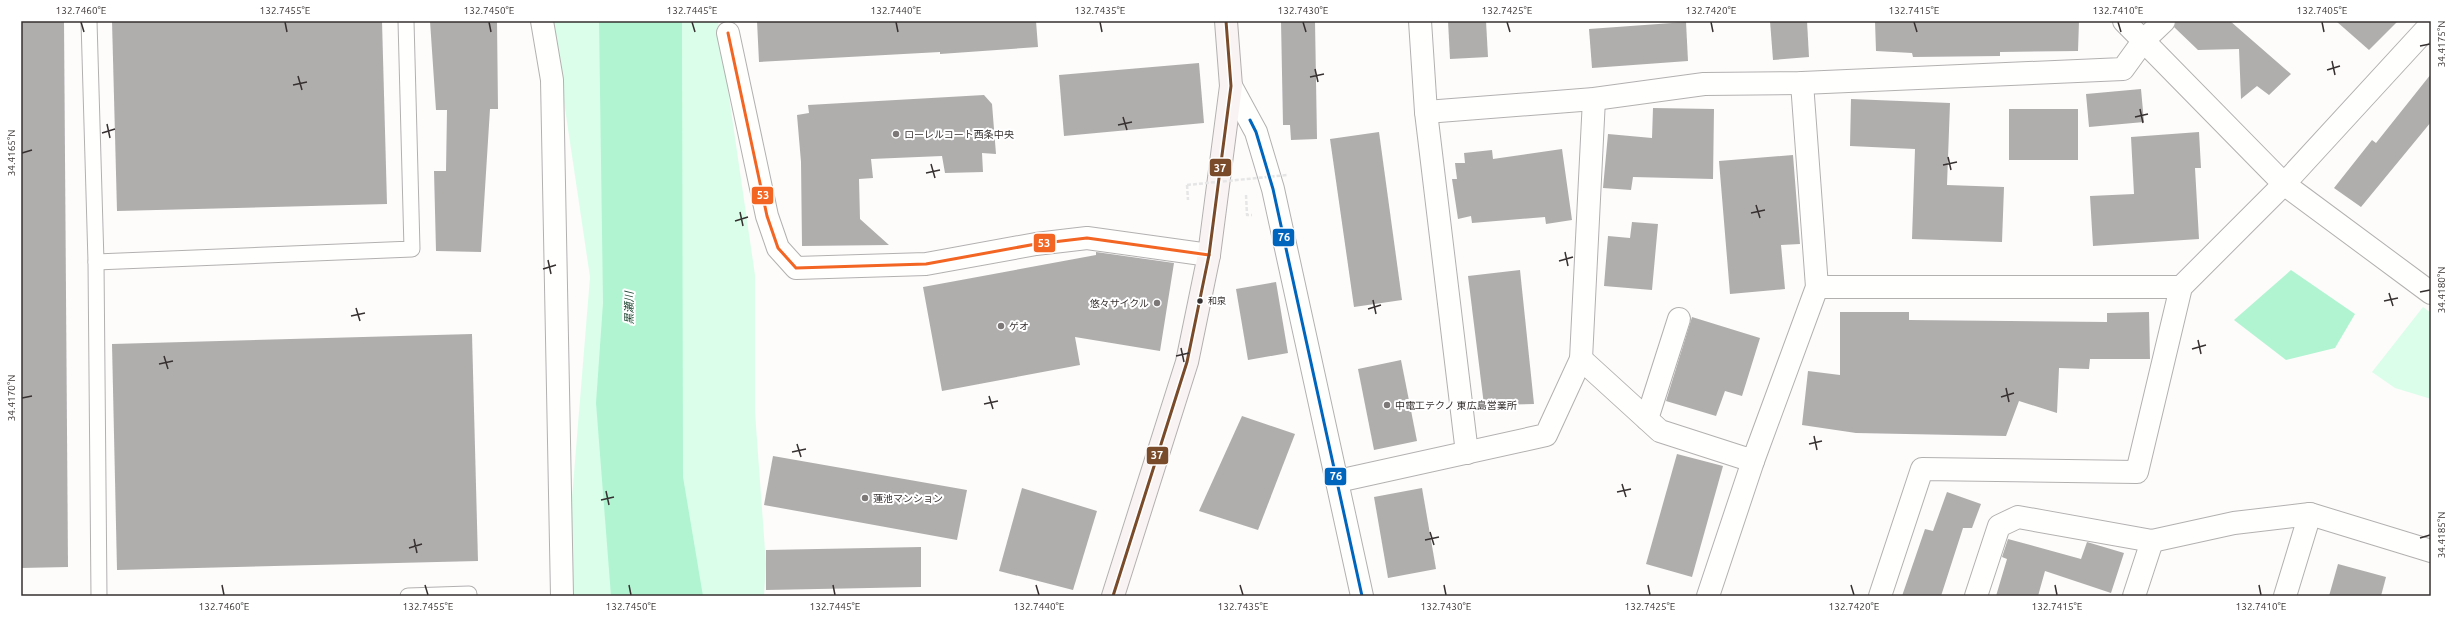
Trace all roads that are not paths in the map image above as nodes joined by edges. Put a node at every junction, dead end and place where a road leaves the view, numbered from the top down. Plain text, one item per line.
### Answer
1 (89, 21) edge
2 (406, 21) edge
3 (542, 21) edge
4 (1226, 21) edge
5 (1420, 21) edge
6 (2124, 21) edge
7 (2164, 21) edge
8 (2431, 24) edge
9 (728, 33) dead end
10 (2144, 40) junction
11 (1802, 83) junction
12 (1231, 86) junction
13 (1594, 99) junction
14 (1426, 112) junction
15 (2284, 184) junction
16 (1209, 255) junction
17 (96, 262) junction
18 (1817, 287) junction
19 (2181, 287) junction
20 (2431, 293) edge
21 (1679, 319) dead end
22 (1581, 359) junction
23 (1647, 418) junction
24 (1467, 453) junction
25 (1753, 461) junction
26 (1338, 481) junction
27 (2310, 514) junction
28 (2152, 541) junction
29 (2431, 551) edge
30 (99, 596) edge
31 (408, 596) edge
32 (469, 596) edge
33 (562, 596) edge
34 (1113, 596) edge
35 (1362, 596) edge
36 (1708, 596) edge
37 (1880, 596) edge
38 (1976, 596) edge
39 (2134, 596) edge
40 (2285, 596) edge

1 - 17 lane
2 - 17 lane
3 - 33 street
4 - 12 street
5 - 14 street
6 - 10 street
7 - 10 street
8 - 15 street
9 - 16 street
10 - 11 street
10 - 15 street
11 - 13 street
11 - 18 street
12 - 16 street
12 - 26 street
13 - 14 street
13 - 22 street
14 - 24 street
15 - 19 street
15 - 20 street
16 - 34 street
17 - 30 lane
18 - 19 street
18 - 25 street
19 - 37 street
21 - 23 street
22 - 23 street
22 - 24 street
23 - 25 street
24 - 26 street
25 - 36 street
26 - 35 street
27 - 28 street
27 - 29 street
27 - 40 street
28 - 38 street
28 - 39 street
31 - 32 lane

